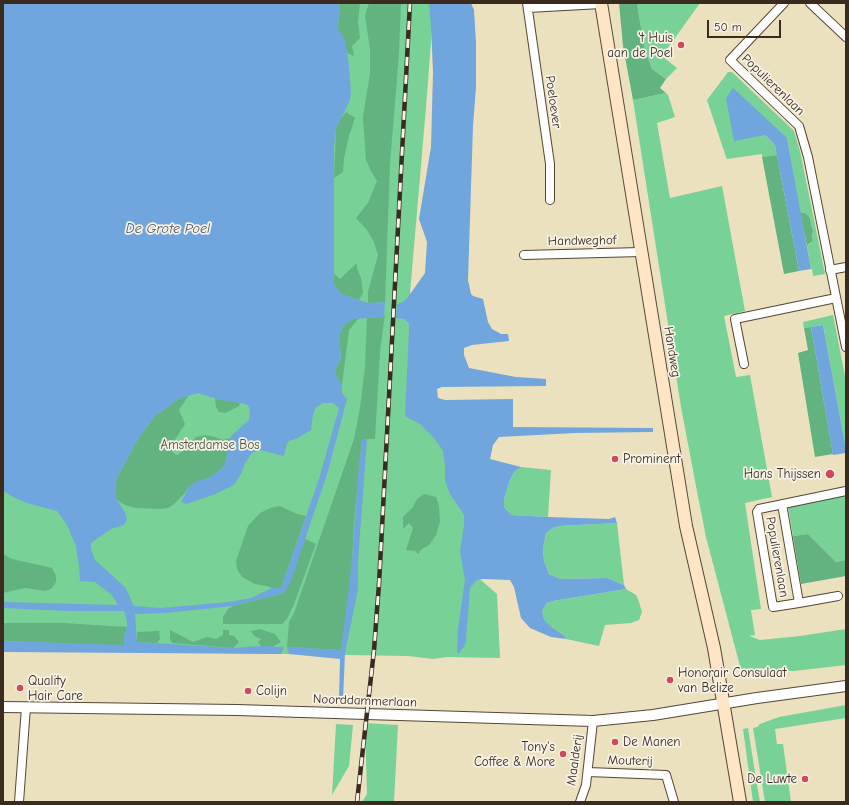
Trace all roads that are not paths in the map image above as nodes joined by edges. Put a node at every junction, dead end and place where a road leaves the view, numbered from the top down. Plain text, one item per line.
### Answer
1 (601, 3) edge
2 (784, 3) edge
3 (810, 3) edge
4 (527, 6) edge
5 (846, 37) edge
6 (550, 200) dead end
7 (641, 252) junction
8 (524, 255) dead end
9 (846, 267) edge
10 (830, 270) junction
11 (836, 298) junction
12 (846, 347) edge
13 (744, 364) dead end
14 (846, 491) edge
15 (782, 504) junction
16 (838, 596) dead end
17 (799, 603) junction
18 (846, 686) edge
19 (724, 704) junction
20 (3, 707) edge
21 (26, 707) junction
22 (593, 721) junction
23 (588, 772) junction
24 (19, 802) edge
25 (580, 802) edge
26 (674, 802) edge
27 (740, 802) edge

1 - 4 street, Poeloever
1 - 7 main road, Handweg
2 - 10 street, Populierenlaan
3 - 5 street
4 - 6 street, Poeloever
7 - 8 street, Handweghof
7 - 19 main road, Handweg
9 - 10 street
10 - 11 street, Populierenlaan
11 - 12 street, Populierenlaan
11 - 13 street
14 - 15 street, Populierenlaan
15 - 17 street, Populierenlaan
15 - 17 street, Populierenlaan
16 - 17 street, Populierenlaan
18 - 19 street, Noorddammerlaan
19 - 22 street, Noorddammerlaan
19 - 27 main road, Handweg
20 - 21 street, Noorddammerlaan
21 - 22 street, Noorddammerlaan
21 - 24 street
22 - 23 street, Maalderij
23 - 25 street, Maalderij
23 - 26 street, Mouterij

